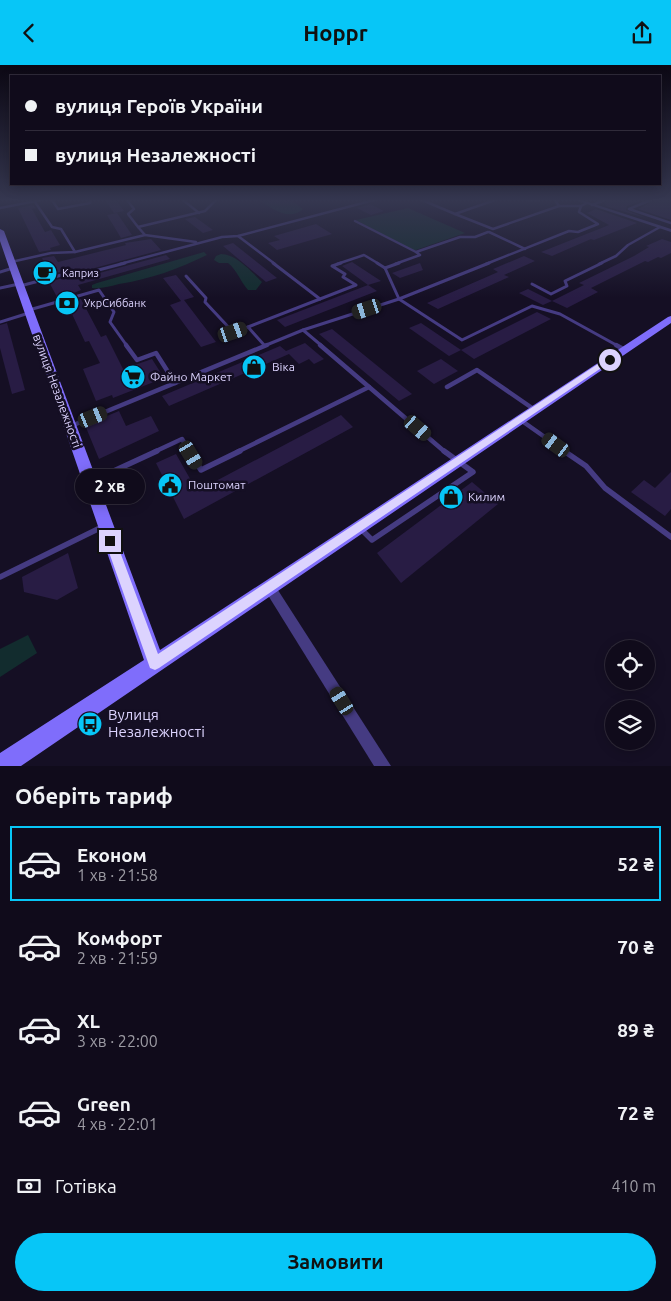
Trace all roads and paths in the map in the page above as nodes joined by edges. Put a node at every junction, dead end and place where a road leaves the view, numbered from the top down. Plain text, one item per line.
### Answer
1 (63, 233) edge
2 (143, 233) edge
3 (250, 233) edge
4 (377, 233) edge
5 (488, 233) joint
6 (565, 233) edge
7 (650, 233) edge
8 (145, 235) junction
9 (238, 236) junction
10 (1, 237) edge
11 (199, 243) junction
12 (524, 249) junction
13 (75, 252) junction
14 (416, 252) junction
15 (12, 265) junction
16 (385, 268) junction
17 (0, 272) edge
18 (186, 276) dead end
19 (532, 284) dead end
20 (19, 285) junction
21 (0, 289) edge
22 (320, 299) junction
23 (399, 299) junction
24 (29, 312) junction
25 (671, 319) edge
26 (0, 322) edge
27 (248, 327) junction
28 (303, 330) junction
29 (266, 346) junction
30 (624, 350) junction
31 (175, 383) junction
32 (369, 387) junction
33 (448, 387) dead end
34 (535, 410) junction
35 (521, 420) junction
36 (70, 426) junction
37 (457, 462) junction
38 (90, 483) junction
39 (105, 525) junction
40 (671, 537) edge
41 (0, 577) edge
42 (270, 588) junction
43 (155, 664) junction
44 (1, 766) edge
45 (383, 766) edge

1 - 13 lane
2 - 8 lane
3 - 9 lane
4 - 14 lane
5 - 12 lane
5 - 14 lane
6 - 12 lane
7 - 19 lane
8 - 11 lane
8 - 13 lane
9 - 11 lane
9 - 22 lane
10 - 15 main road, вулиця Незалежності
11 - 20 lane
12 - 23 lane
13 - 15 lane
14 - 16 lane
15 - 17 lane
15 - 20 main road, вулиця Незалежності
16 - 22 lane
16 - 23 lane
18 - 27 lane
20 - 21 lane
20 - 24 main road, вулиця Незалежності
22 - 27 lane
23 - 28 lane
23 - 30 lane
24 - 26 lane
24 - 31 lane
24 - 36 main road, вулиця Незалежності
25 - 30 main road
27 - 29 lane
28 - 29 lane
28 - 32 lane
29 - 31 lane
30 - 34 main road
31 - 36 lane
32 - 37 lane
32 - 38 lane
33 - 34 lane
34 - 35 main road
35 - 37 main road
35 - 40 lane
36 - 38 main road, вулиця Незалежності
37 - 42 main road
38 - 39 main road, вулиця Незалежності
39 - 41 lane
39 - 43 main road, вулиця Незалежності
42 - 43 main road
42 - 45 street
43 - 44 main road

